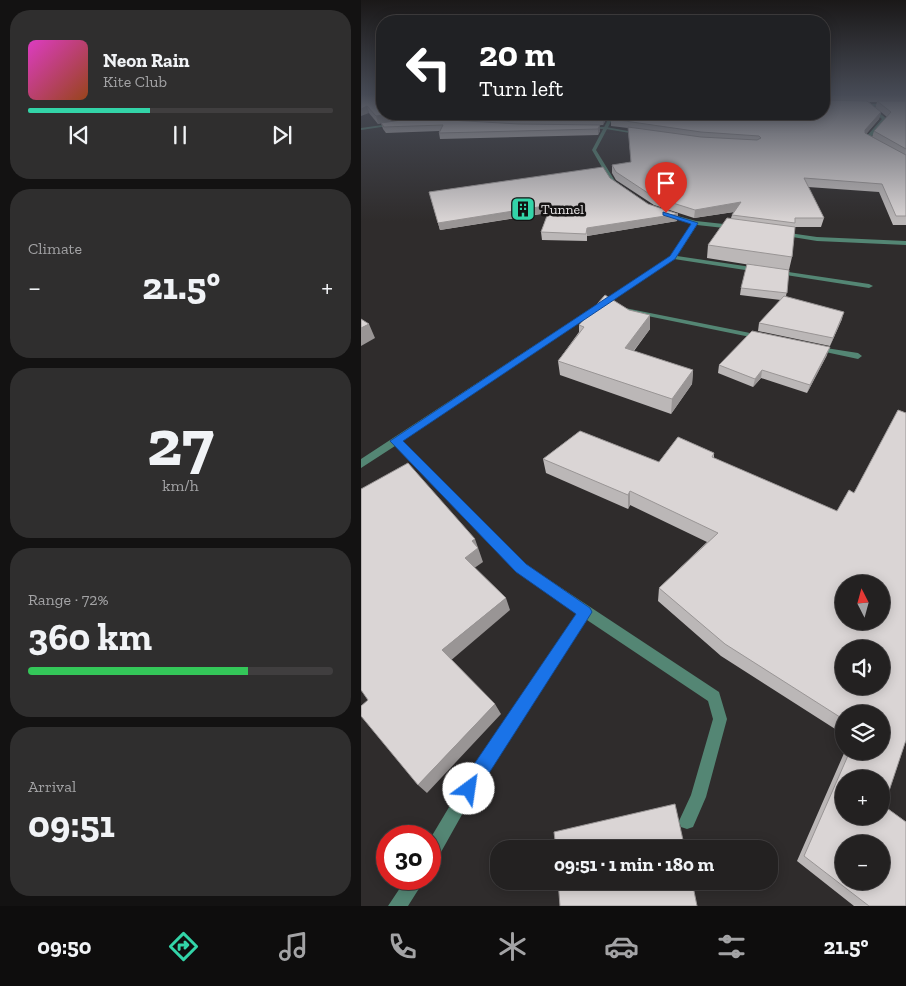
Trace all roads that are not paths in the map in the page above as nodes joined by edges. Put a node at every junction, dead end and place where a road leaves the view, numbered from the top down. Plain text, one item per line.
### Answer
1 (601, 136) edge
2 (869, 136) edge
3 (882, 148) edge
4 (628, 193) edge
5 (660, 211) edge
6 (695, 223) junction
7 (743, 228) edge
8 (771, 232) edge
9 (906, 243) edge
10 (673, 257) junction
11 (869, 286) dead end
12 (602, 304) junction
13 (611, 306) edge
14 (620, 308) edge
15 (766, 338) edge
16 (803, 346) edge
17 (858, 356) dead end
18 (396, 441) junction
19 (361, 464) edge
20 (585, 612) junction
21 (687, 821) dead end
22 (441, 836) edge
23 (408, 890) edge
24 (397, 906) edge

1 - 4 street
2 - 3 street
5 - 6 street
6 - 7 street
6 - 10 street
8 - 9 street
10 - 11 street
10 - 12 street
12 - 13 street
12 - 18 street
14 - 15 street
16 - 17 street
18 - 19 street
18 - 20 street
20 - 21 street
20 - 22 street
23 - 24 street

